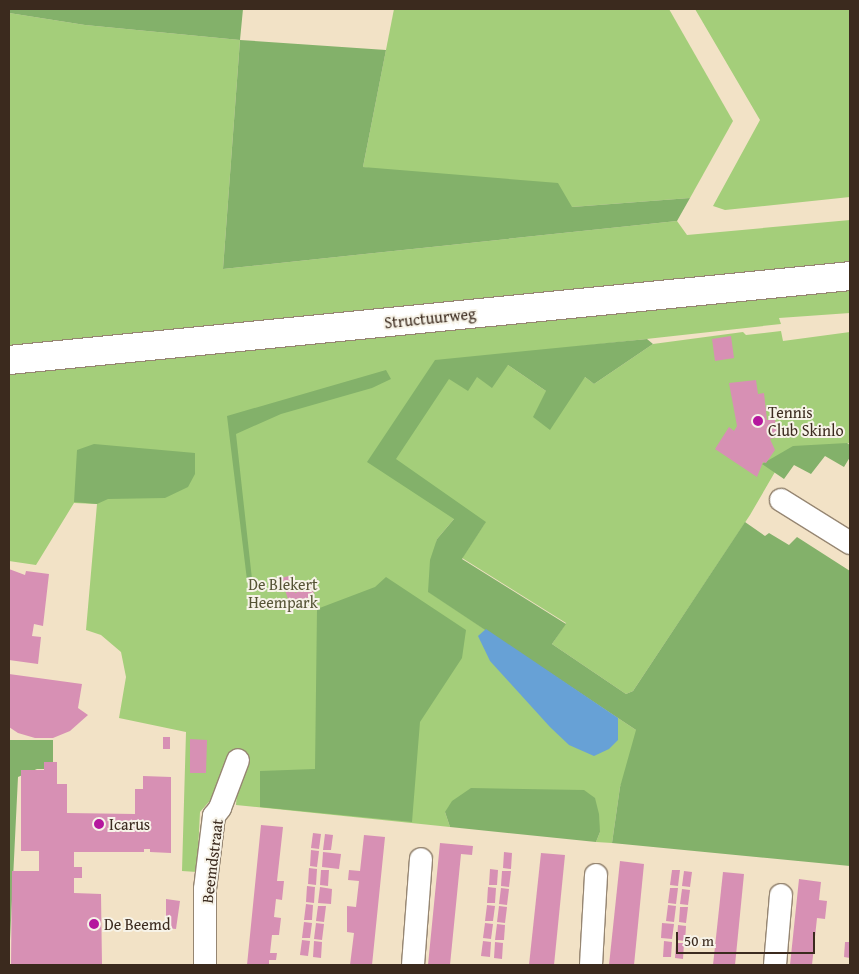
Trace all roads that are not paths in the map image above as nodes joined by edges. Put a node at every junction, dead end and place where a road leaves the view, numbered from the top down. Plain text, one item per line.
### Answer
1 (850, 276) edge
2 (9, 360) edge
3 (781, 500) dead end
4 (850, 543) edge
5 (238, 760) dead end
6 (421, 859) dead end
7 (596, 875) dead end
8 (781, 895) dead end
9 (205, 965) edge
10 (413, 965) edge
11 (591, 965) edge
12 (774, 965) edge

1 - 2 main road, Structuurweg
3 - 4 street
5 - 9 street, Beemdstraat
6 - 10 street
7 - 11 street
8 - 12 street

